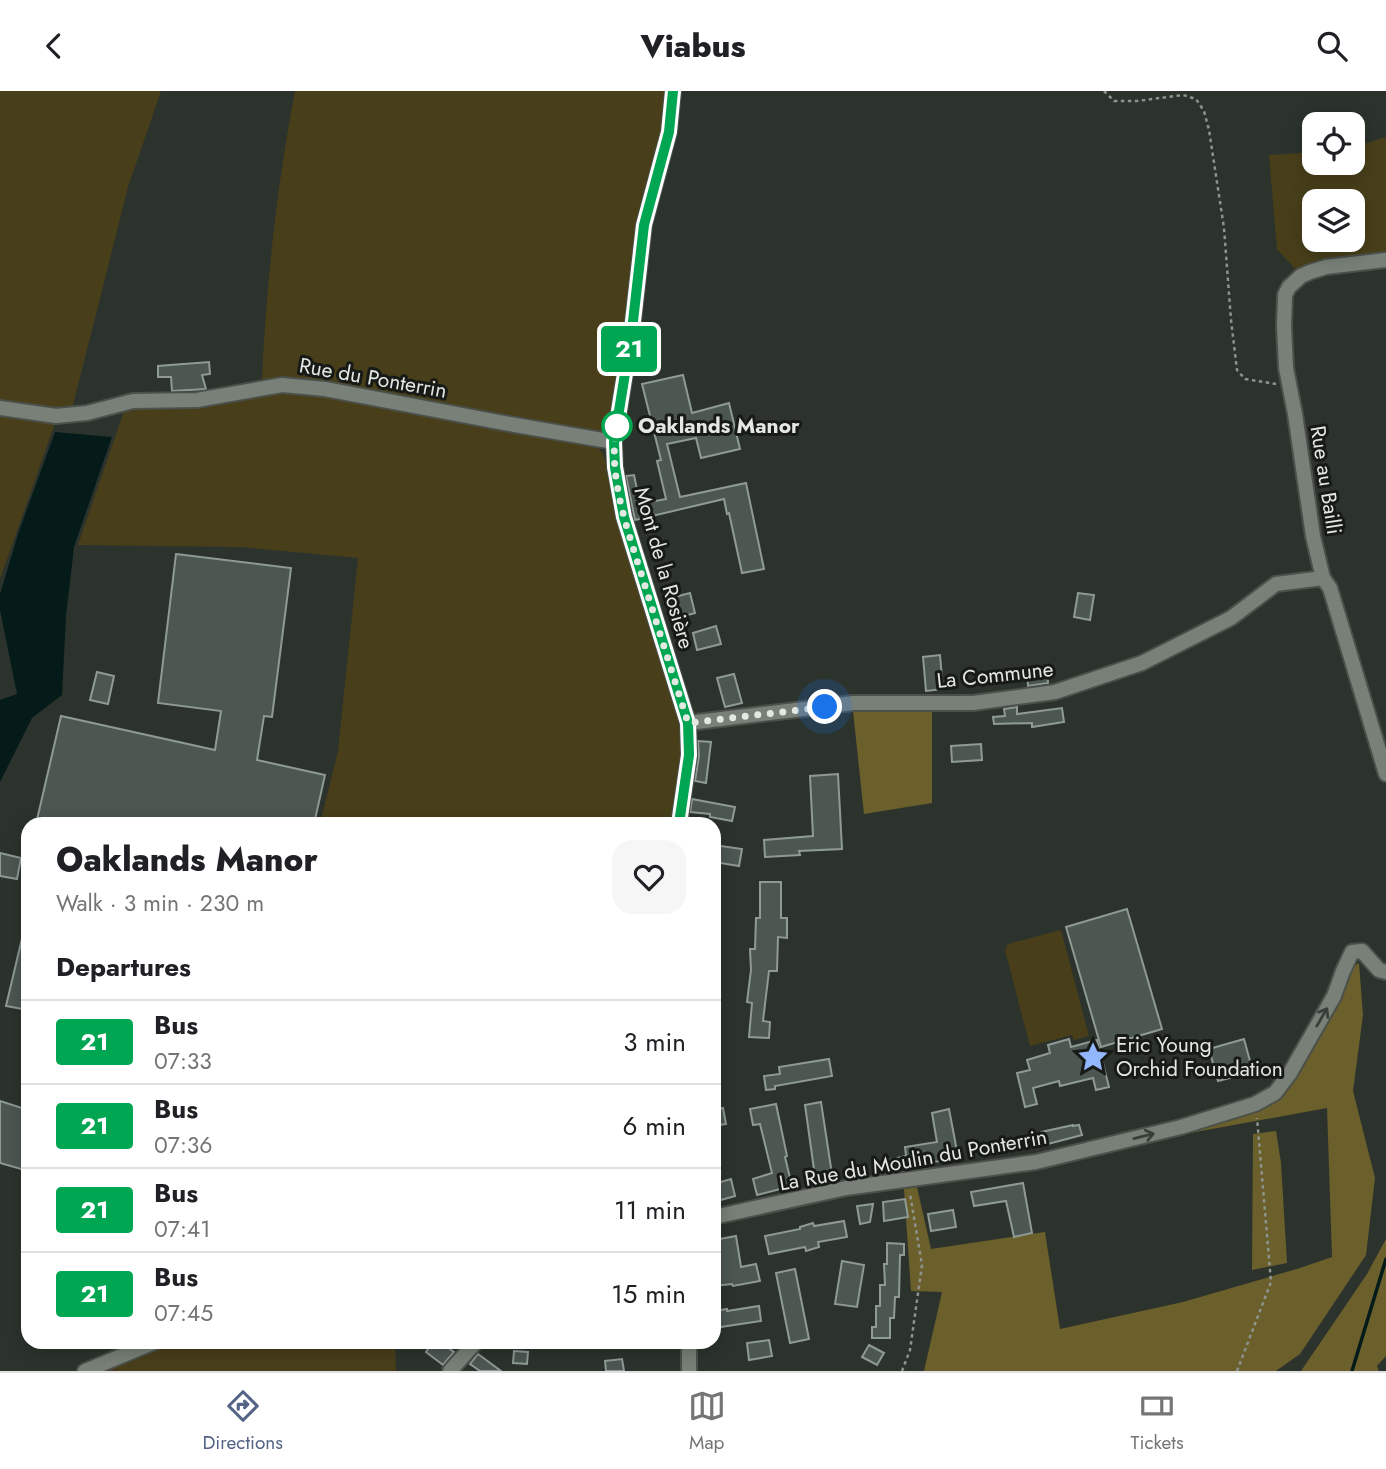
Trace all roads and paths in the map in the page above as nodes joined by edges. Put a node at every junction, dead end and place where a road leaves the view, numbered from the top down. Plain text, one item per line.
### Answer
1 (673, 91) edge
2 (1104, 91) edge
3 (1386, 260) edge
4 (1289, 386) junction
5 (0, 408) edge
6 (614, 442) junction
7 (1323, 578) junction
8 (688, 723) junction
9 (1386, 774) edge
10 (680, 817) edge
11 (1386, 972) edge
12 (1255, 1104) junction
13 (907, 1180) junction
14 (721, 1215) edge
15 (138, 1349) edge
16 (469, 1349) edge
17 (690, 1349) edge
18 (85, 1371) edge
19 (450, 1371) edge
20 (689, 1371) edge
21 (902, 1371) edge
22 (1237, 1371) edge

1 - 6 street, Mont de la Rosière
2 - 4 path
3 - 4 street, Rue au Bailli
4 - 7 street, Rue au Bailli
5 - 6 street, Rue du Ponterrin
6 - 8 street, Mont de la Rosière
7 - 8 street, La Commune
7 - 9 street, Rue au Bailli
8 - 10 street, Mont de la Rosière
12 -> 11 street, La Rue du Moulin du Ponterrin
13 -> 12 street, La Rue du Moulin du Ponterrin
12 - 22 path
13 - 14 street, La Rue du Moulin du Ponterrin
13 - 21 path
15 - 18 street
16 - 19 street
17 - 20 street

